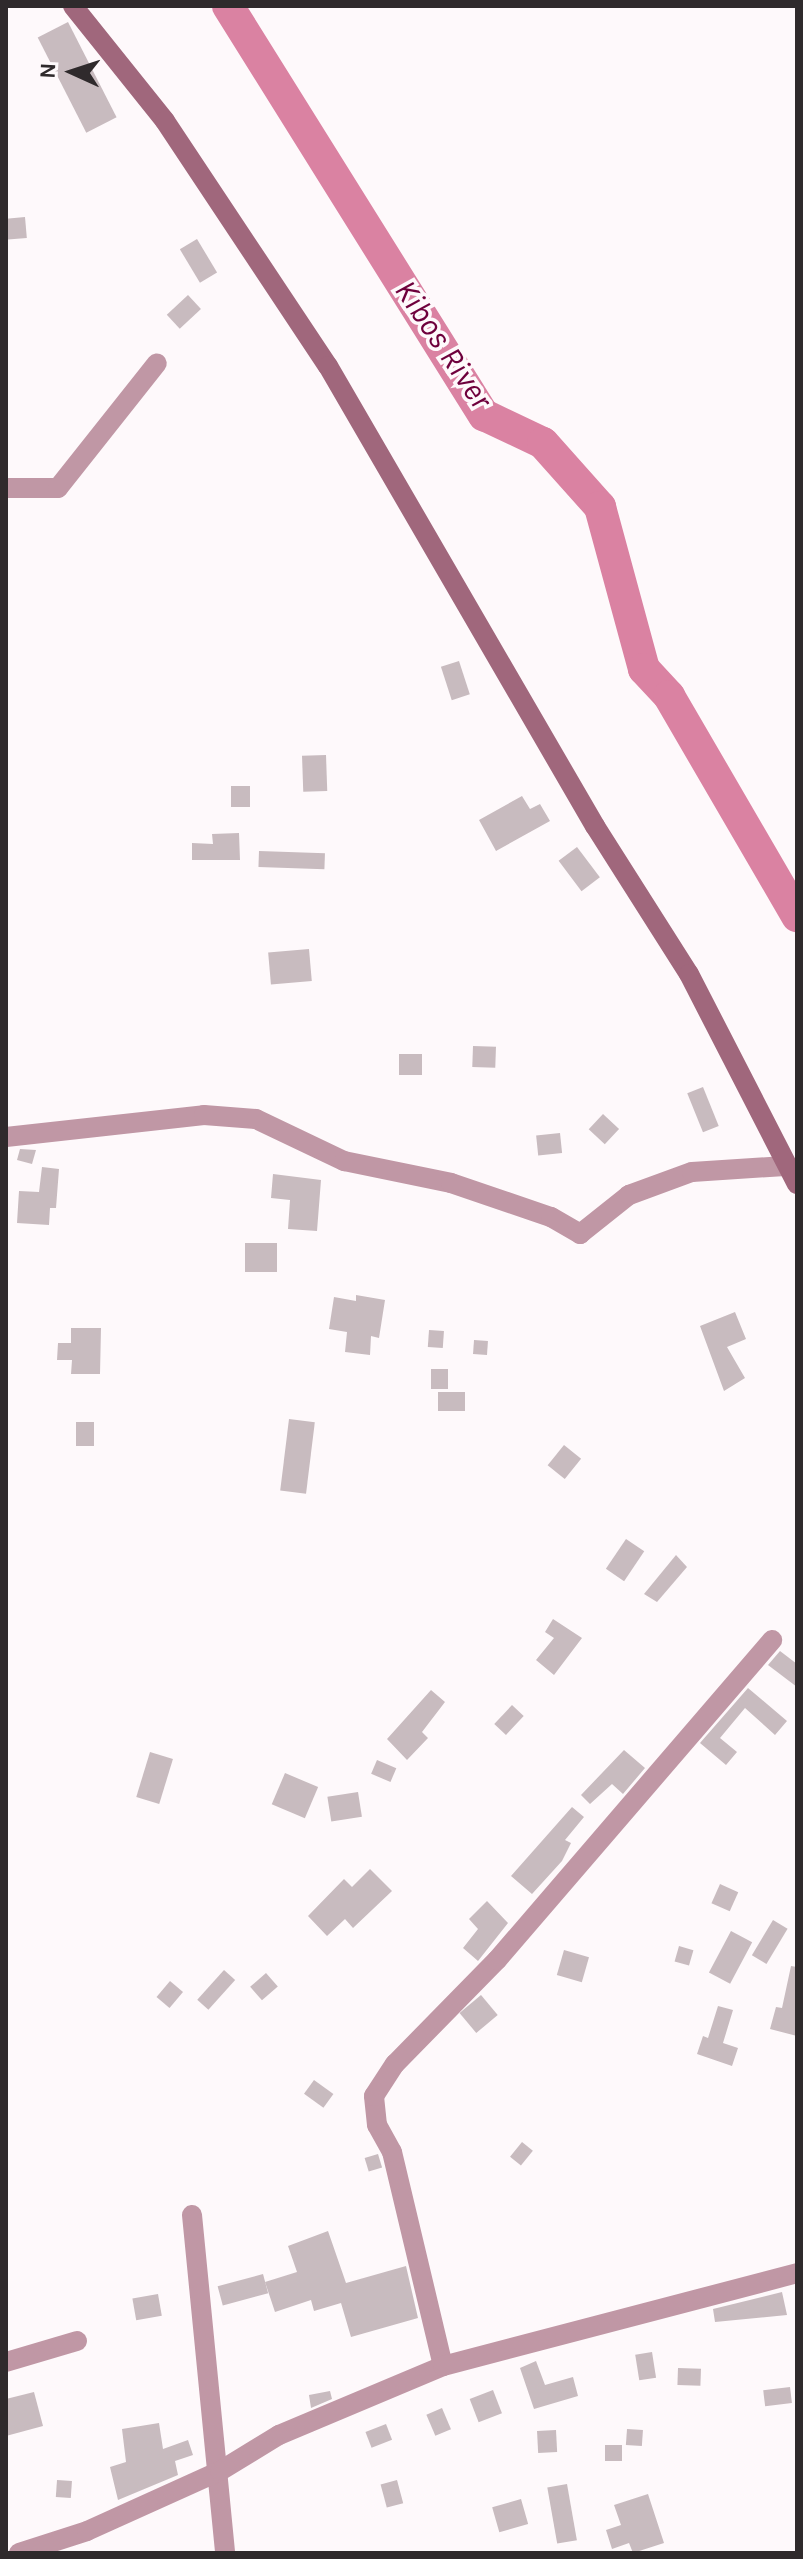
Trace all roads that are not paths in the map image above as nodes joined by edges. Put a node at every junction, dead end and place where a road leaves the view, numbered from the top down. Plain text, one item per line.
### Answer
1 (73, 6) edge
2 (157, 363) dead end
3 (6, 488) edge
4 (6, 1137) edge
5 (785, 1166) junction
6 (797, 1184) edge
7 (772, 1640) dead end
8 (192, 2215) dead end
9 (797, 2273) edge
10 (77, 2341) dead end
11 (6, 2362) edge
12 (443, 2366) junction
13 (220, 2471) junction
14 (19, 2553) edge
15 (225, 2553) edge

1 - 5 main road
2 - 3 street
4 - 5 street
5 - 6 main road
7 - 12 street
8 - 13 street
9 - 12 street
10 - 11 street
12 - 13 street
13 - 14 street
13 - 15 street

